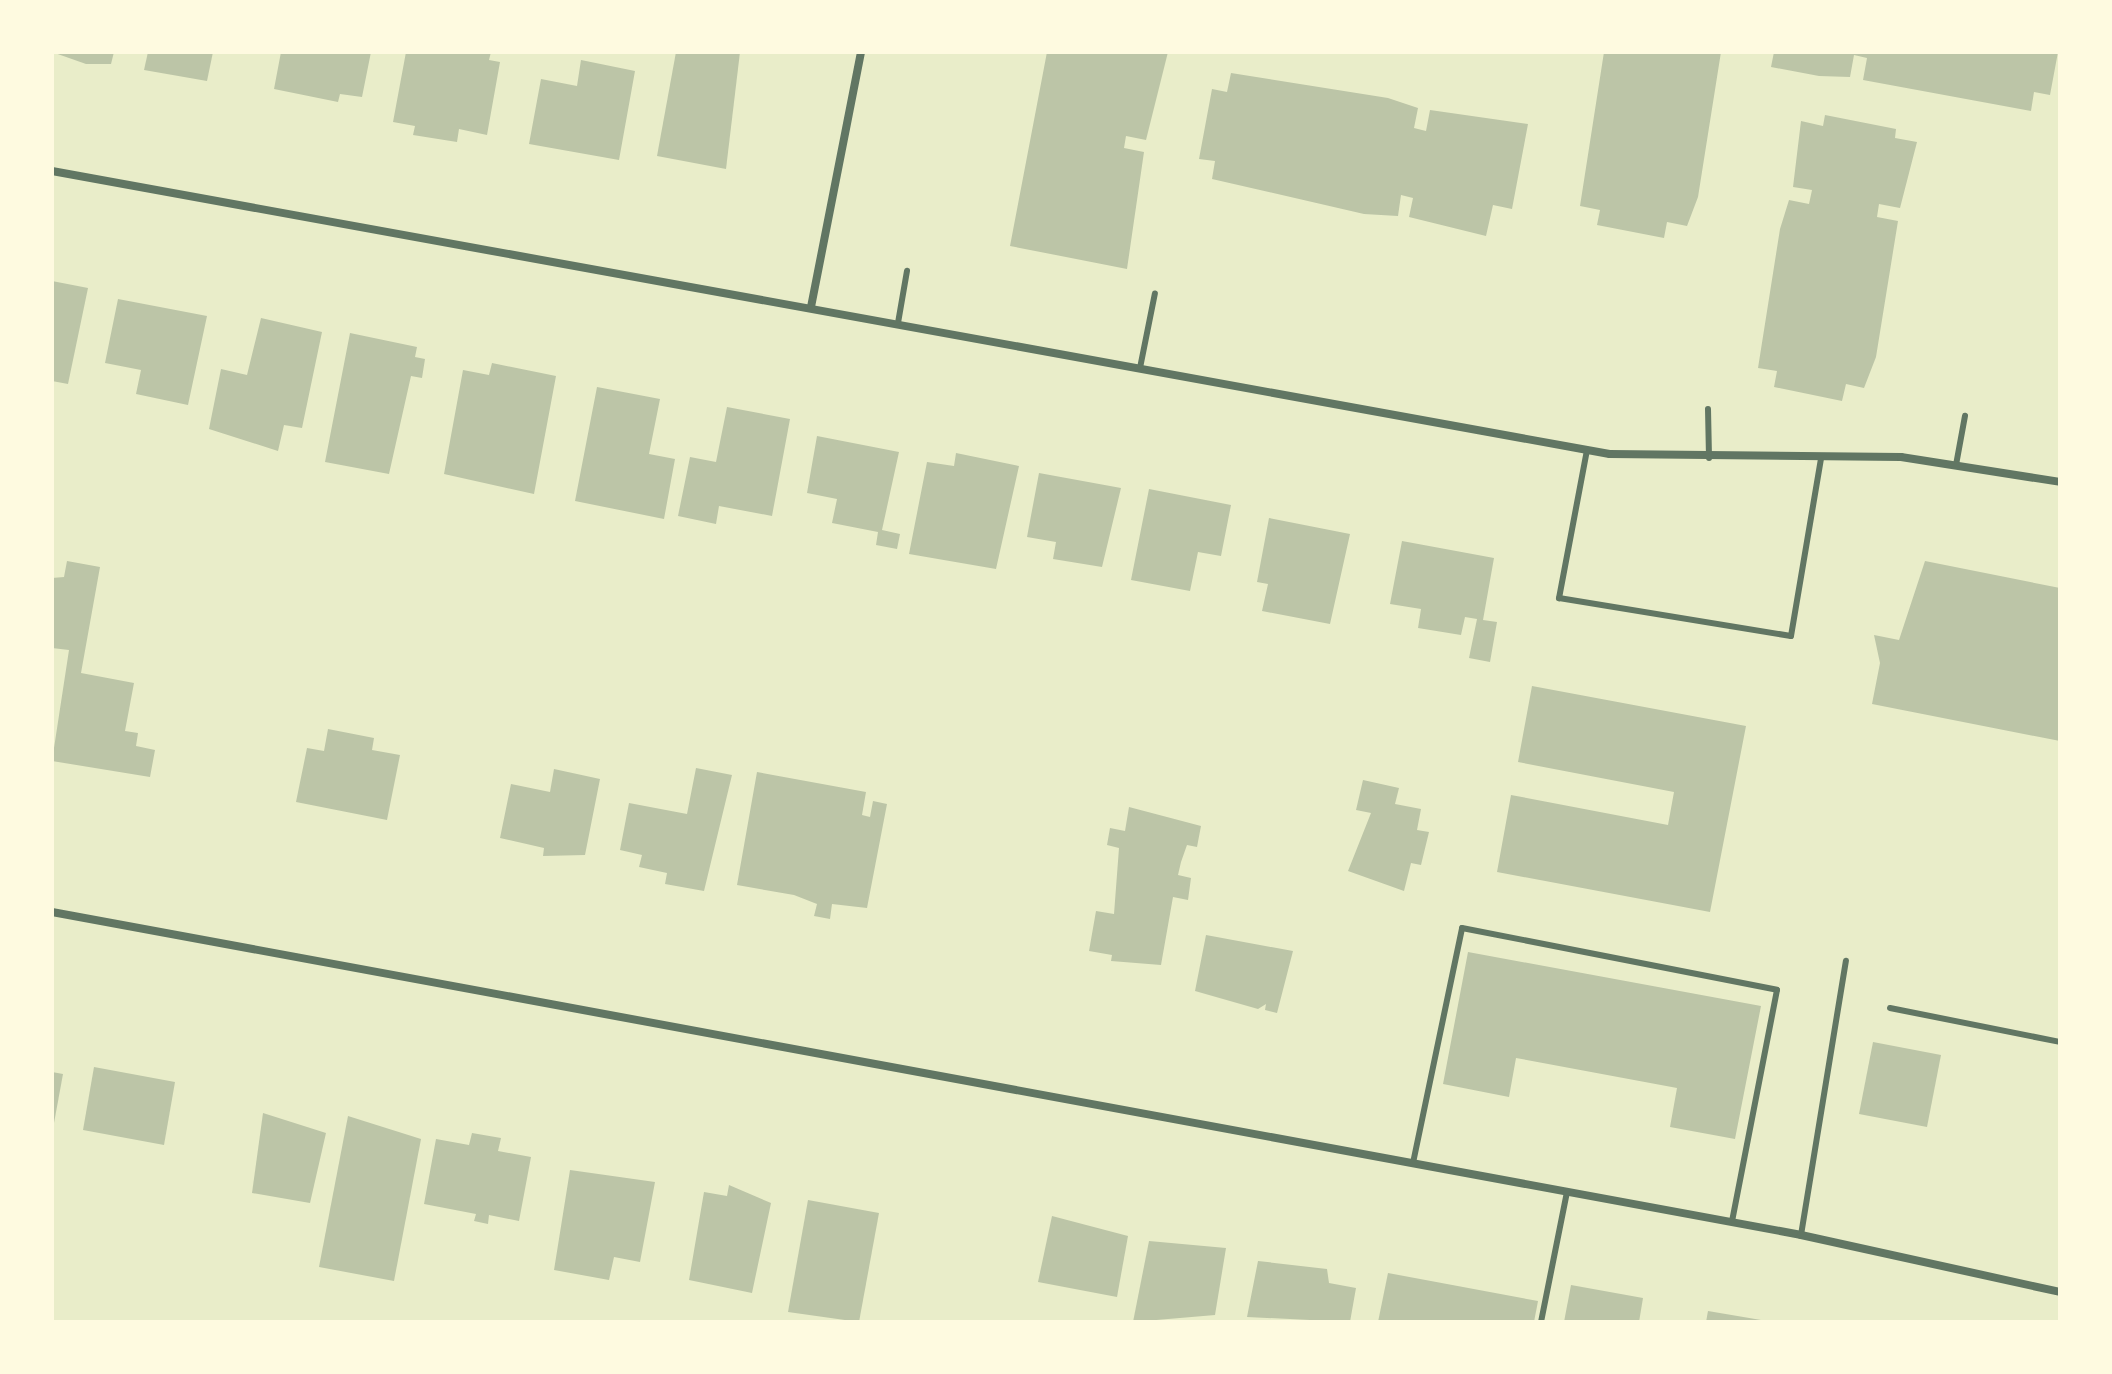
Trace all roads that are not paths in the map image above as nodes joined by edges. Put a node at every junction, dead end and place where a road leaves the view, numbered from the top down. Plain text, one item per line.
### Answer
1 (861, 52) edge
2 (52, 171) edge
3 (907, 271) dead end
4 (1155, 293) dead end
5 (811, 307) junction
6 (898, 323) junction
7 (1140, 368) junction
8 (1708, 409) dead end
9 (1965, 416) dead end
10 (1587, 450) junction
11 (1709, 458) junction
12 (1821, 459) junction
13 (1956, 465) junction
14 (2060, 482) edge
15 (52, 912) edge
16 (1846, 961) dead end
17 (1890, 1008) dead end
18 (2060, 1042) edge
19 (1413, 1163) junction
20 (1567, 1192) junction
21 (1732, 1222) junction
22 (1801, 1235) junction
23 (2060, 1292) edge
24 (1541, 1322) edge

1 - 5 street
2 - 5 street
3 - 6 lane
4 - 7 lane
5 - 6 street
6 - 7 street
7 - 10 street
8 - 11 lane
9 - 13 lane
10 - 11 street
10 - 12 lane
11 - 12 street
12 - 13 street
13 - 14 street
15 - 19 street
16 - 22 lane
17 - 18 lane
19 - 20 street
19 - 21 lane
20 - 21 street
20 - 24 lane
21 - 22 street
22 - 23 street

